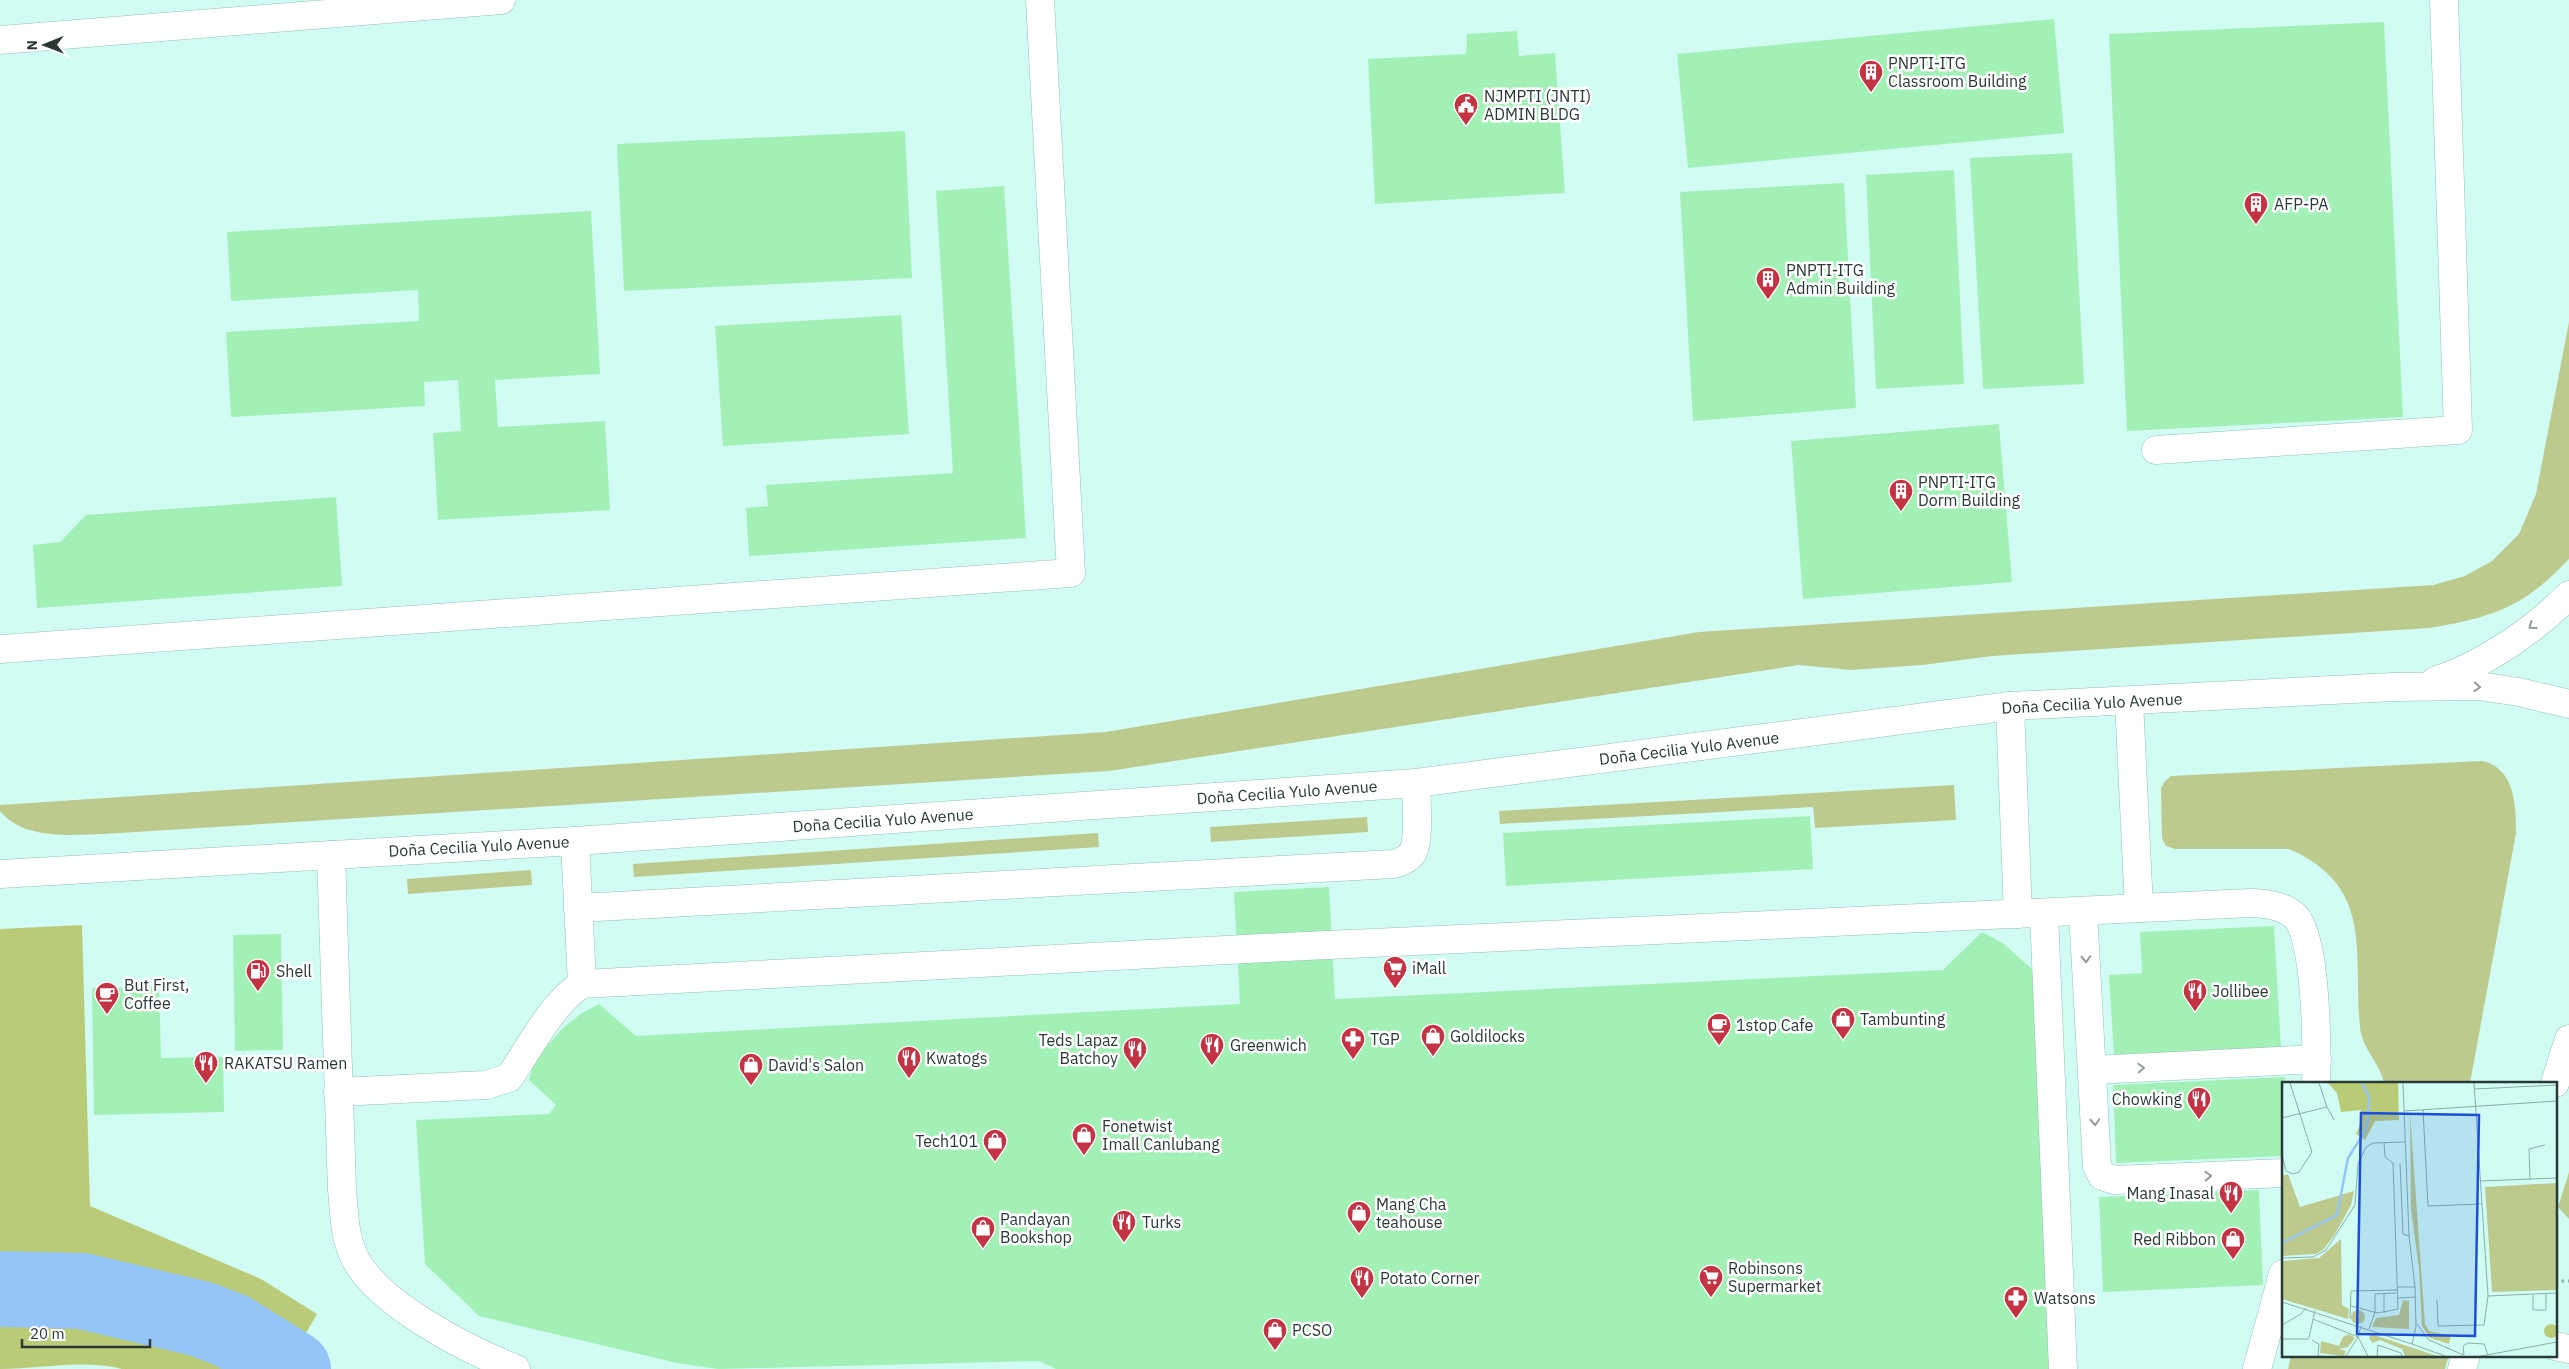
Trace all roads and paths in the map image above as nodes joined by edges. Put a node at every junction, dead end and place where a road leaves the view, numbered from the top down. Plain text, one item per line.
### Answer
1 (501, 0) edge
2 (1040, 0) edge
3 (2444, 0) edge
4 (0, 40) edge
5 (2156, 450) dead end
6 (2569, 595) edge
7 (0, 649) edge
8 (2394, 687) junction
9 (2129, 701) junction
10 (2569, 704) edge
11 (2010, 706) junction
12 (1416, 783) junction
13 (575, 841) junction
14 (331, 855) junction
15 (0, 874) edge
16 (578, 908) junction
17 (2139, 908) junction
18 (2083, 911) junction
19 (2031, 913) junction
20 (582, 984) junction
21 (2569, 1039) edge
22 (2092, 1070) junction
23 (2317, 1071) edge
24 (2555, 1082) edge
25 (338, 1092) junction
26 (2282, 1173) edge
27 (2282, 1278) edge
28 (2556, 1281) edge
29 (2569, 1281) edge
30 (2556, 1346) edge
31 (2569, 1349) edge
32 (2466, 1356) edge
33 (516, 1369) edge
34 (2063, 1369) edge
35 (2258, 1369) edge
36 (2462, 1369) edge

1 - 4 main road
2 - 7 main road
3 - 5 main road
6 -> 8 main road
8 - 9 main road, Doña Cecilia Yulo Avenue
8 -> 10 main road, Doña Cecilia Yulo Avenue
9 - 11 main road, Doña Cecilia Yulo Avenue
9 - 17 main road
11 - 12 main road, Doña Cecilia Yulo Avenue
11 - 19 main road
12 - 13 main road, Doña Cecilia Yulo Avenue
12 - 16 main road
13 - 14 main road, Doña Cecilia Yulo Avenue
13 - 16 main road
14 - 15 main road, Doña Cecilia Yulo Avenue
14 - 25 main road
16 - 20 main road
17 - 18 main road
17 - 23 main road
18 - 19 main road
18 -> 22 main road
19 - 20 main road
19 - 34 main road
20 - 25 main road
21 - 24 main road
22 -> 23 main road
22 -> 26 main road
25 - 33 main road
27 - 35 main road
28 - 29 path
30 - 31 main road
32 - 36 main road

